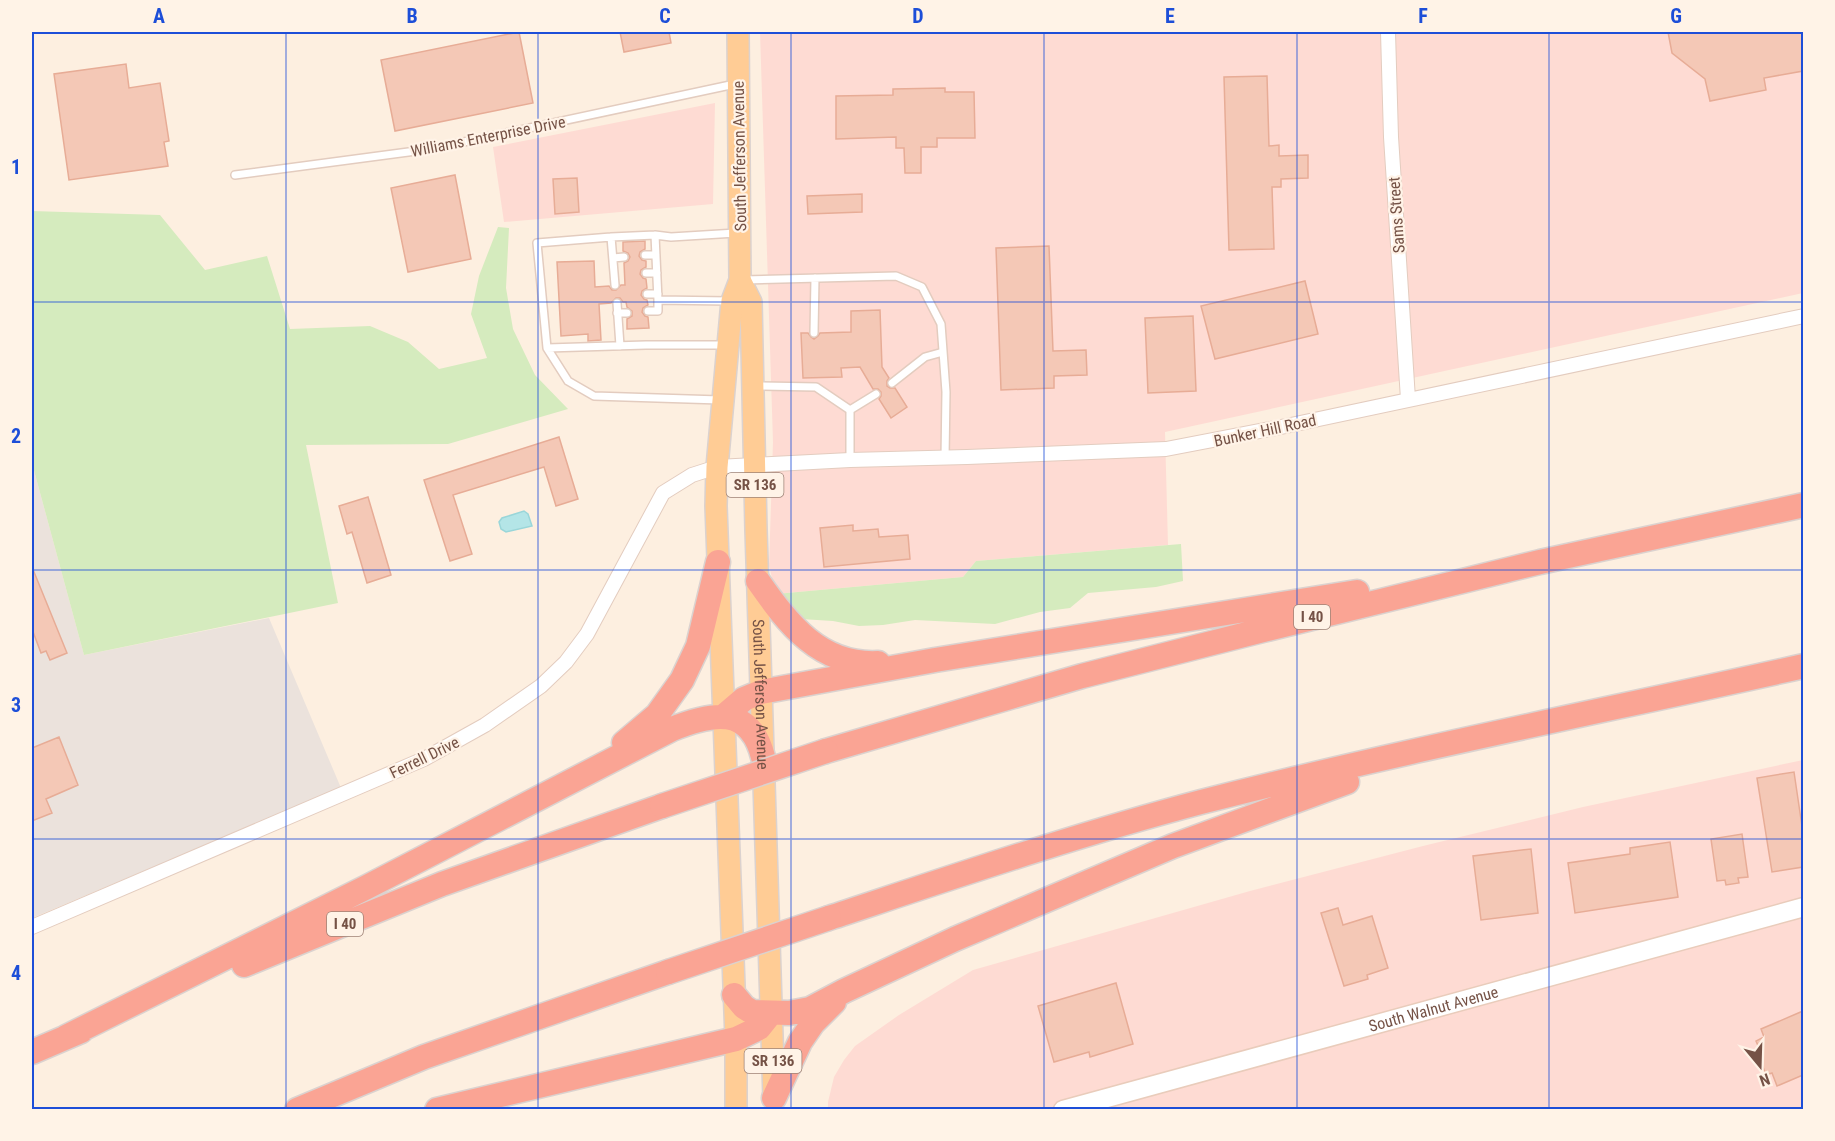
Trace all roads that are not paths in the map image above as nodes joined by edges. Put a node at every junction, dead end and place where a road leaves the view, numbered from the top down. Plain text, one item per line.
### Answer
1 (738, 32) edge
2 (1388, 32) edge
3 (738, 83) junction
4 (235, 175) dead end
5 (740, 232) junction
6 (655, 235) junction
7 (611, 237) junction
8 (645, 255) dead end
9 (656, 255) junction
10 (624, 257) dead end
11 (613, 258) junction
12 (624, 273) dead end
13 (646, 273) dead end
14 (657, 273) junction
15 (614, 274) junction
16 (815, 278) junction
17 (740, 280) junction
18 (615, 285) dead end
19 (647, 294) dead end
20 (658, 297) junction
21 (732, 301) junction
22 (616, 303) dead end
23 (648, 311) dead end
24 (617, 313) junction
25 (627, 313) dead end
26 (1803, 316) edge
27 (814, 333) dead end
28 (728, 345) junction
29 (620, 346) junction
30 (547, 348) junction
31 (943, 352) junction
32 (816, 378) dead end
33 (892, 383) dead end
34 (753, 386) junction
35 (816, 387) junction
36 (876, 394) dead end
37 (1407, 399) junction
38 (723, 400) junction
39 (850, 410) junction
40 (945, 458) junction
41 (849, 460) junction
42 (754, 465) junction
43 (717, 467) junction
44 (1803, 505) edge
45 (718, 562) junction
46 (1540, 562) junction
47 (758, 581) junction
48 (935, 660) junction
49 (1803, 666) edge
50 (761, 692) junction
51 (724, 716) junction
52 (1477, 737) junction
53 (763, 758) junction
54 (567, 783) junction
55 (1803, 907) edge
56 (32, 927) edge
57 (844, 991) junction
58 (734, 995) junction
59 (771, 1013) junction
60 (66, 1037) junction
61 (736, 1039) junction
62 (32, 1052) edge
63 (775, 1104) edge
64 (297, 1110) edge
65 (437, 1110) edge
66 (736, 1110) edge
67 (1063, 1110) edge

1 - 3 main road, South Jefferson Avenue / SR 136
2 - 37 street, Sams Street
3 - 4 lane, Williams Enterprise Drive
3 - 5 main road, South Jefferson Avenue / SR 136
5 - 6 lane
5 - 17 main road, South Jefferson Avenue / SR 136
6 - 7 lane
6 - 9 lane
7 - 11 lane
7 - 30 lane
8 - 9 lane
9 - 14 lane
10 - 11 lane
11 - 15 lane
12 - 15 lane
13 - 14 lane
14 - 20 lane
15 - 18 lane
16 - 17 lane
16 - 27 lane
16 - 31 lane
17 - 21 main road, South Jefferson Avenue / SR 136
17 - 34 main road, South Jefferson Avenue / SR 136
19 - 20 lane
20 - 21 lane
20 - 23 lane
21 - 28 main road, South Jefferson Avenue / SR 136
22 - 24 lane
24 - 25 lane
24 - 29 lane
26 - 37 street, Bunker Hill Road
28 - 29 lane
28 - 38 main road, South Jefferson Avenue / SR 136
29 - 30 lane
30 - 38 lane
31 - 33 lane
31 - 40 lane
32 - 35 lane
34 - 35 lane
34 - 42 main road, South Jefferson Avenue / SR 136
35 - 39 lane
36 - 39 lane
37 - 40 street, Bunker Hill Road
38 - 43 main road, South Jefferson Avenue / SR 136
39 - 41 lane
40 - 41 street, Bunker Hill Road
41 - 42 street, Bunker Hill Road
42 - 43 street, Bunker Hill Road
42 - 47 main road, South Jefferson Avenue / SR 136
43 - 45 main road, South Jefferson Avenue / SR 136
43 - 56 street, Ferrell Drive
44 - 46 highway, I 40
45 - 51 main road, South Jefferson Avenue / SR 136
45 - 54 highway
46 - 48 highway
46 - 60 highway, I 40, bridge
47 - 48 highway
47 - 50 main road, South Jefferson Avenue / SR 136
48 - 50 highway
49 - 52 highway
50 - 51 highway
50 - 53 main road, South Jefferson Avenue / SR 136
51 - 53 highway
51 - 54 highway
51 - 58 main road, South Jefferson Avenue / SR 136
52 - 57 highway
52 - 64 highway, bridge
53 - 59 main road, South Jefferson Avenue / SR 136
54 - 60 highway
55 - 67 street, South Walnut Avenue
57 - 59 highway
57 - 63 highway
58 - 59 highway
58 - 61 main road, South Jefferson Avenue / SR 136
59 - 61 highway
59 - 63 main road, South Jefferson Avenue / SR 136
60 - 62 highway, I 40
61 - 65 highway
61 - 66 main road, South Jefferson Avenue / SR 136

